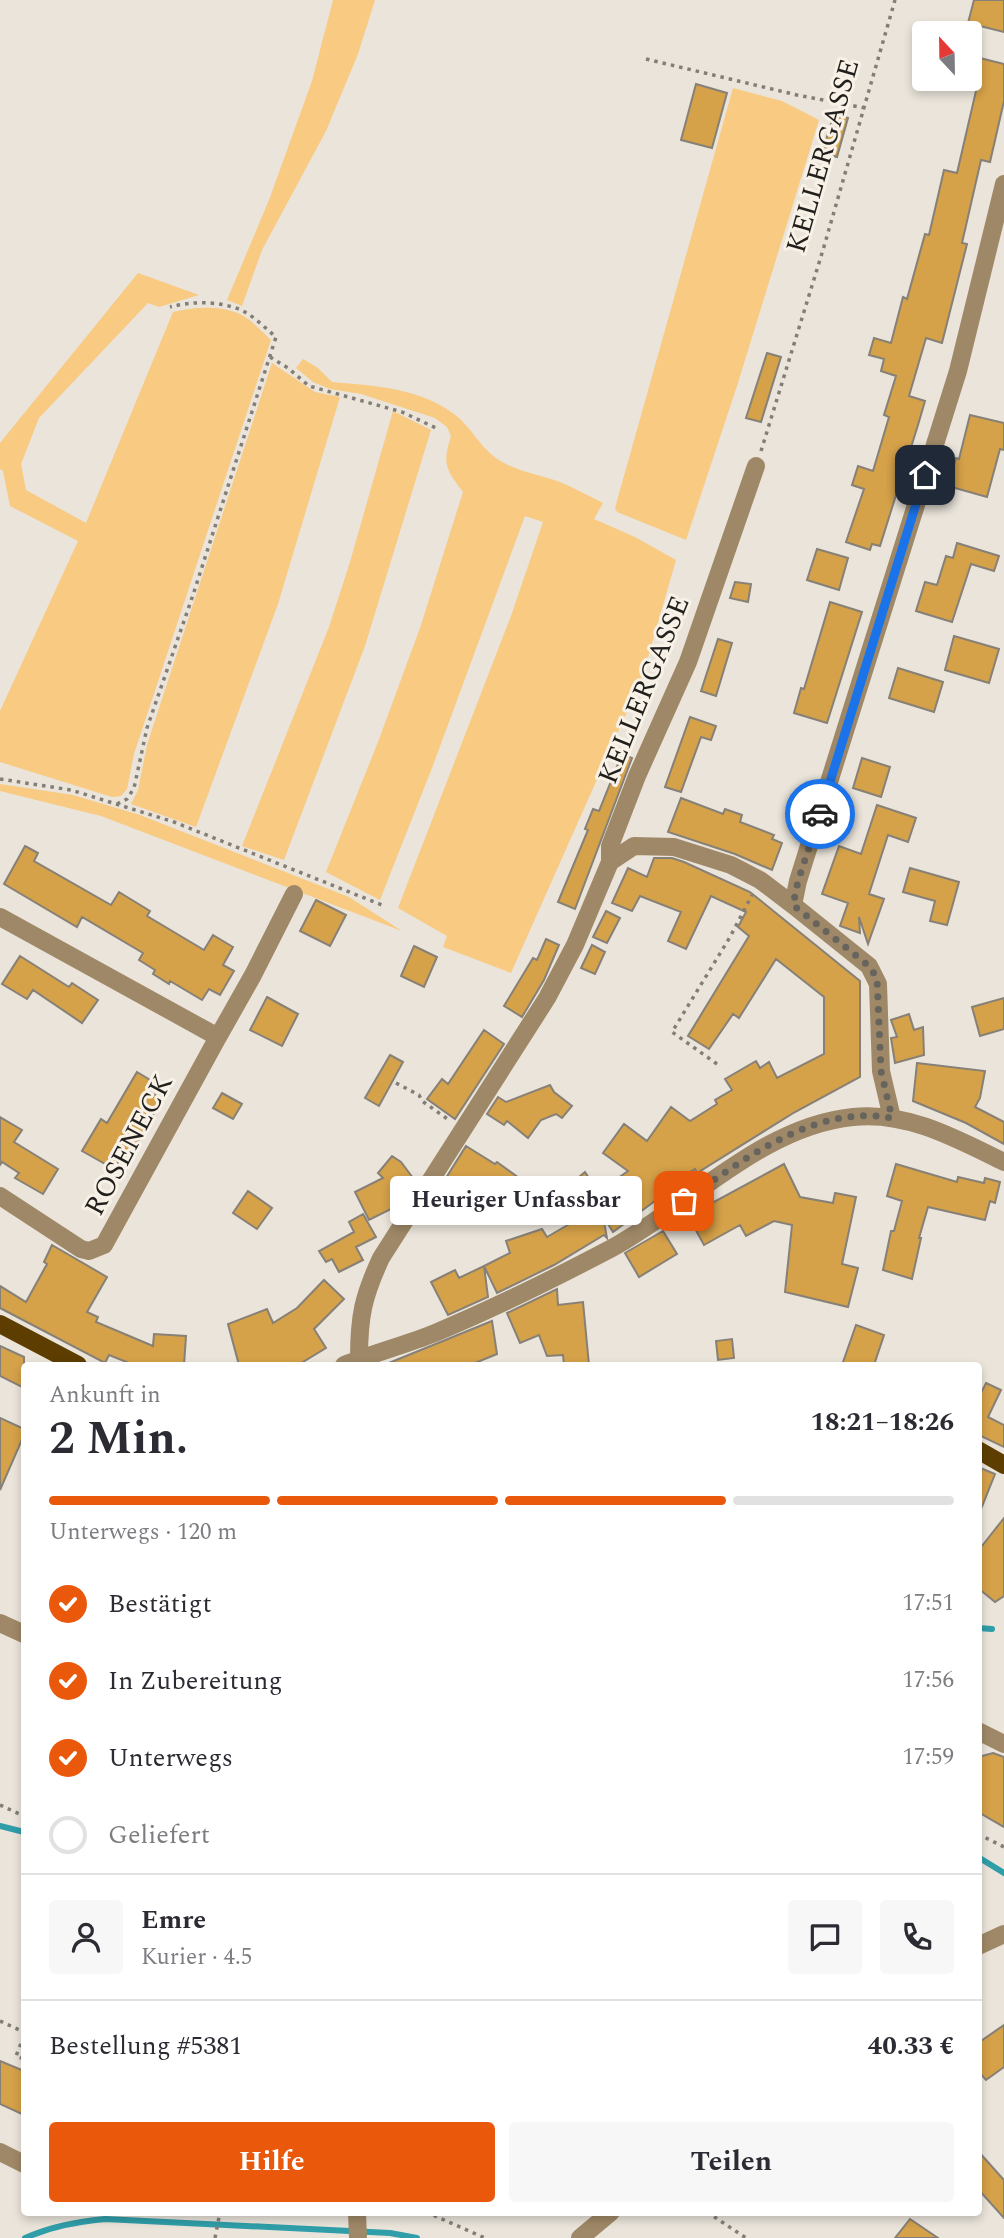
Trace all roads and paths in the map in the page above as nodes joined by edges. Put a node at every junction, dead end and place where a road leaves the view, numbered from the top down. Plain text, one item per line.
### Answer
1 (895, 0) edge
2 (646, 59) dead end
3 (865, 108) junction
4 (1004, 184) edge
5 (170, 307) dead end
6 (270, 357) junction
7 (438, 429) dead end
8 (757, 466) joint
9 (0, 779) edge
10 (117, 804) junction
11 (610, 862) junction
12 (760, 880) junction
13 (294, 894) dead end
14 (382, 905) dead end
15 (793, 905) junction
16 (0, 917) edge
17 (218, 1037) junction
18 (717, 1064) dead end
19 (396, 1083) dead end
20 (892, 1118) junction
21 (463, 1129) junction
22 (1004, 1162) edge
23 (0, 1196) edge
24 (0, 1324) edge
25 (72, 1362) edge
26 (352, 1362) edge
27 (982, 1452) edge
28 (1004, 1465) edge
29 (0, 1623) edge
30 (21, 1633) edge
31 (982, 1733) edge
32 (1004, 1744) edge
33 (0, 1805) edge
34 (21, 1815) edge
35 (982, 1836) edge
36 (1004, 1847) edge
37 (1004, 1934) edge
38 (982, 1944) edge
39 (0, 2021) edge
40 (21, 2032) edge
41 (21, 2042) edge
42 (21, 2058) edge
43 (0, 2152) edge
44 (21, 2162) edge
45 (219, 2216) edge
46 (358, 2216) edge
47 (435, 2216) edge
48 (606, 2216) edge
49 (713, 2216) edge
50 (215, 2238) edge
51 (358, 2238) edge
52 (485, 2238) edge
53 (580, 2238) edge
54 (746, 2238) edge

1 - 3 path, KELLERGASSE
2 - 3 path
3 - 8 path, KELLERGASSE
4 - 15 street
5 - 6 path
6 - 7 path
6 - 10 path
8 - 11 street, KELLERGASSE
9 - 10 path
10 - 14 path
11 - 12 street
11 - 21 street, KELLERGASSE
12 - 15 street
12 - 18 path
13 - 17 street, ROSENECK
15 - 20 street
16 - 17 street
17 - 23 street, ROSENECK
19 - 21 path
20 - 22 street
20 - 26 street
21 - 26 street, KELLERGASSE
24 - 25 main road
27 - 28 main road
29 - 30 street
31 - 32 street
33 - 34 path
35 - 36 path
37 - 38 street
39 - 40 path
41 - 42 path
43 - 44 street
45 - 50 path
46 - 51 street
47 - 52 path
48 - 53 street
49 - 54 path

